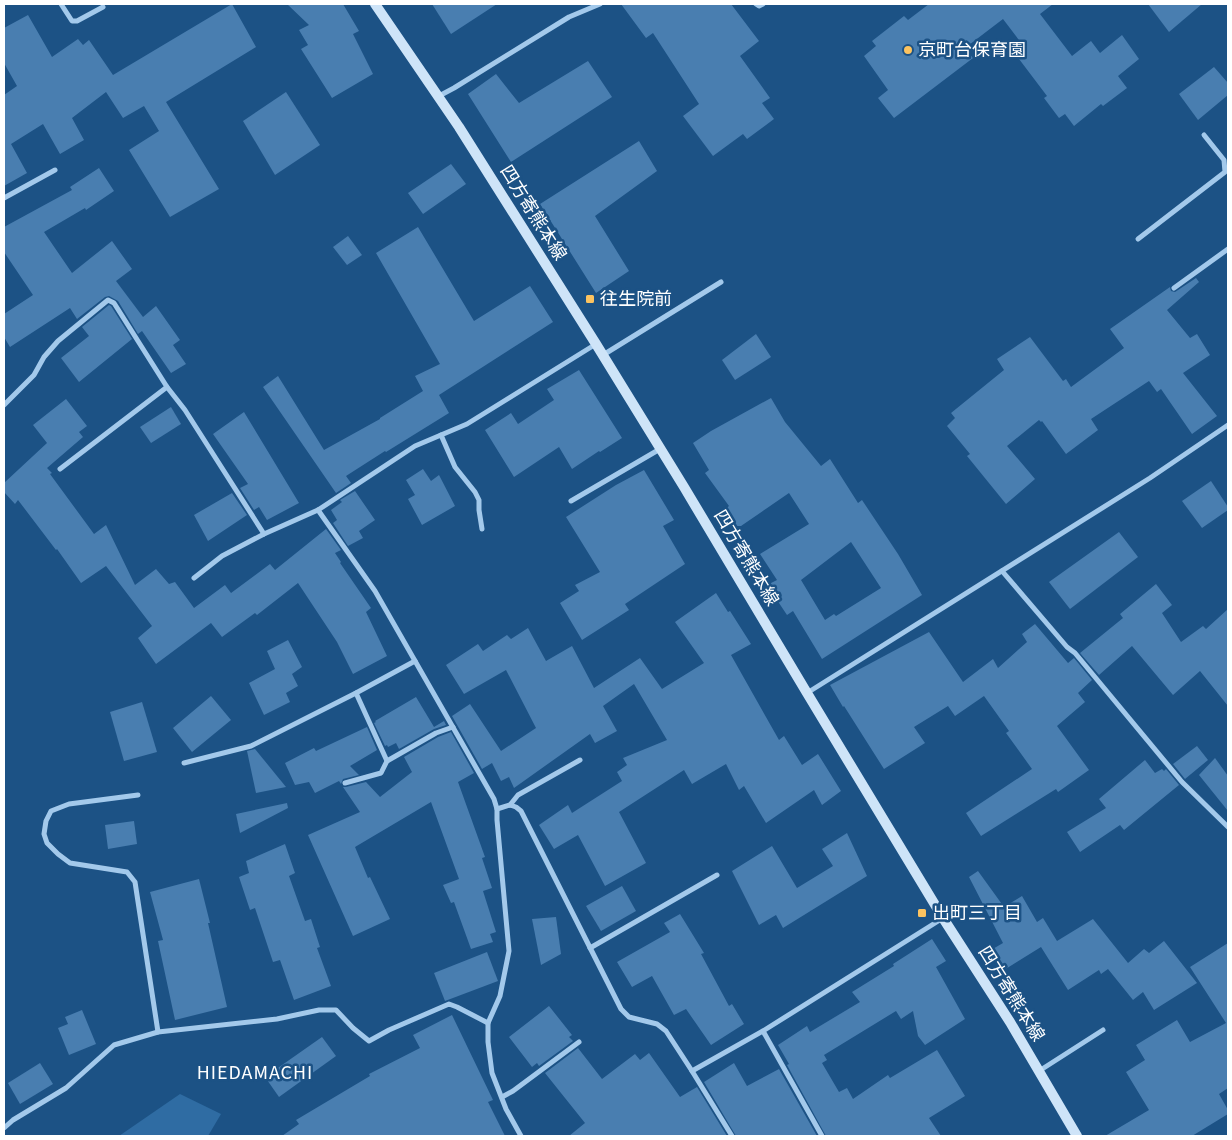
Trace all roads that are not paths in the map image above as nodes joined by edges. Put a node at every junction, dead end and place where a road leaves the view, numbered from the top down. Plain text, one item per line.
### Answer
1 (61, 4) edge
2 (376, 4) edge
3 (600, 4) edge
4 (756, 4) edge
5 (763, 4) edge
6 (103, 7) dead end
7 (439, 96) junction
8 (1204, 135) dead end
9 (55, 170) dead end
10 (4, 198) edge
11 (1138, 239) dead end
12 (1228, 249) edge
13 (721, 282) dead end
14 (1174, 288) dead end
15 (596, 344) junction
16 (603, 355) junction
17 (167, 387) junction
18 (4, 405) edge
19 (1228, 425) edge
20 (441, 435) junction
21 (660, 449) junction
22 (60, 469) dead end
23 (571, 501) dead end
24 (318, 510) junction
25 (482, 529) dead end
26 (264, 534) junction
27 (1002, 571) junction
28 (194, 578) dead end
29 (415, 660) junction
30 (356, 693) junction
31 (807, 693) junction
32 (453, 727) junction
33 (580, 760) dead end
34 (387, 761) junction
35 (184, 763) dead end
36 (345, 783) dead end
37 (138, 795) dead end
38 (510, 805) junction
39 (497, 809) junction
40 (1228, 827) edge
41 (717, 875) dead end
42 (944, 918) junction
43 (590, 948) junction
44 (488, 1023) junction
45 (763, 1030) junction
46 (1103, 1030) dead end
47 (158, 1032) junction
48 (579, 1042) dead end
49 (692, 1071) junction
50 (1039, 1072) junction
51 (502, 1097) junction
52 (4, 1128) edge
53 (521, 1136) edge
54 (732, 1136) edge
55 (822, 1136) edge
56 (1077, 1136) edge

1 - 6 street
2 - 7 main road, 四方寄熊本線
3 - 7 street
4 - 5 street
7 - 15 main road, 四方寄熊本線
8 - 11 street
9 - 10 street
12 - 14 street
13 - 16 street
15 - 16 main road, 四方寄熊本線
15 - 20 street
16 - 21 main road, 四方寄熊本線
17 - 18 street
17 - 22 street
17 - 26 street
19 - 27 street
20 - 24 street
20 - 25 street
21 - 23 street
21 - 31 main road, 四方寄熊本線
24 - 26 street
24 - 29 street
26 - 28 street
27 - 31 street
27 - 40 street
29 - 30 street
29 - 32 street
30 - 34 street
30 - 35 street
31 - 42 main road, 四方寄熊本線
32 - 34 street
32 - 39 street
33 - 38 street
34 - 36 street
37 - 47 street
38 - 39 street
38 - 43 street
39 - 44 street
41 - 43 street
42 - 45 street
42 - 50 main road, 四方寄熊本線
43 - 49 street
44 - 47 street
44 - 51 street
45 - 49 street
45 - 55 street
46 - 50 street
47 - 52 street
48 - 51 street
49 - 54 street
50 - 56 main road, 四方寄熊本線
51 - 53 street

